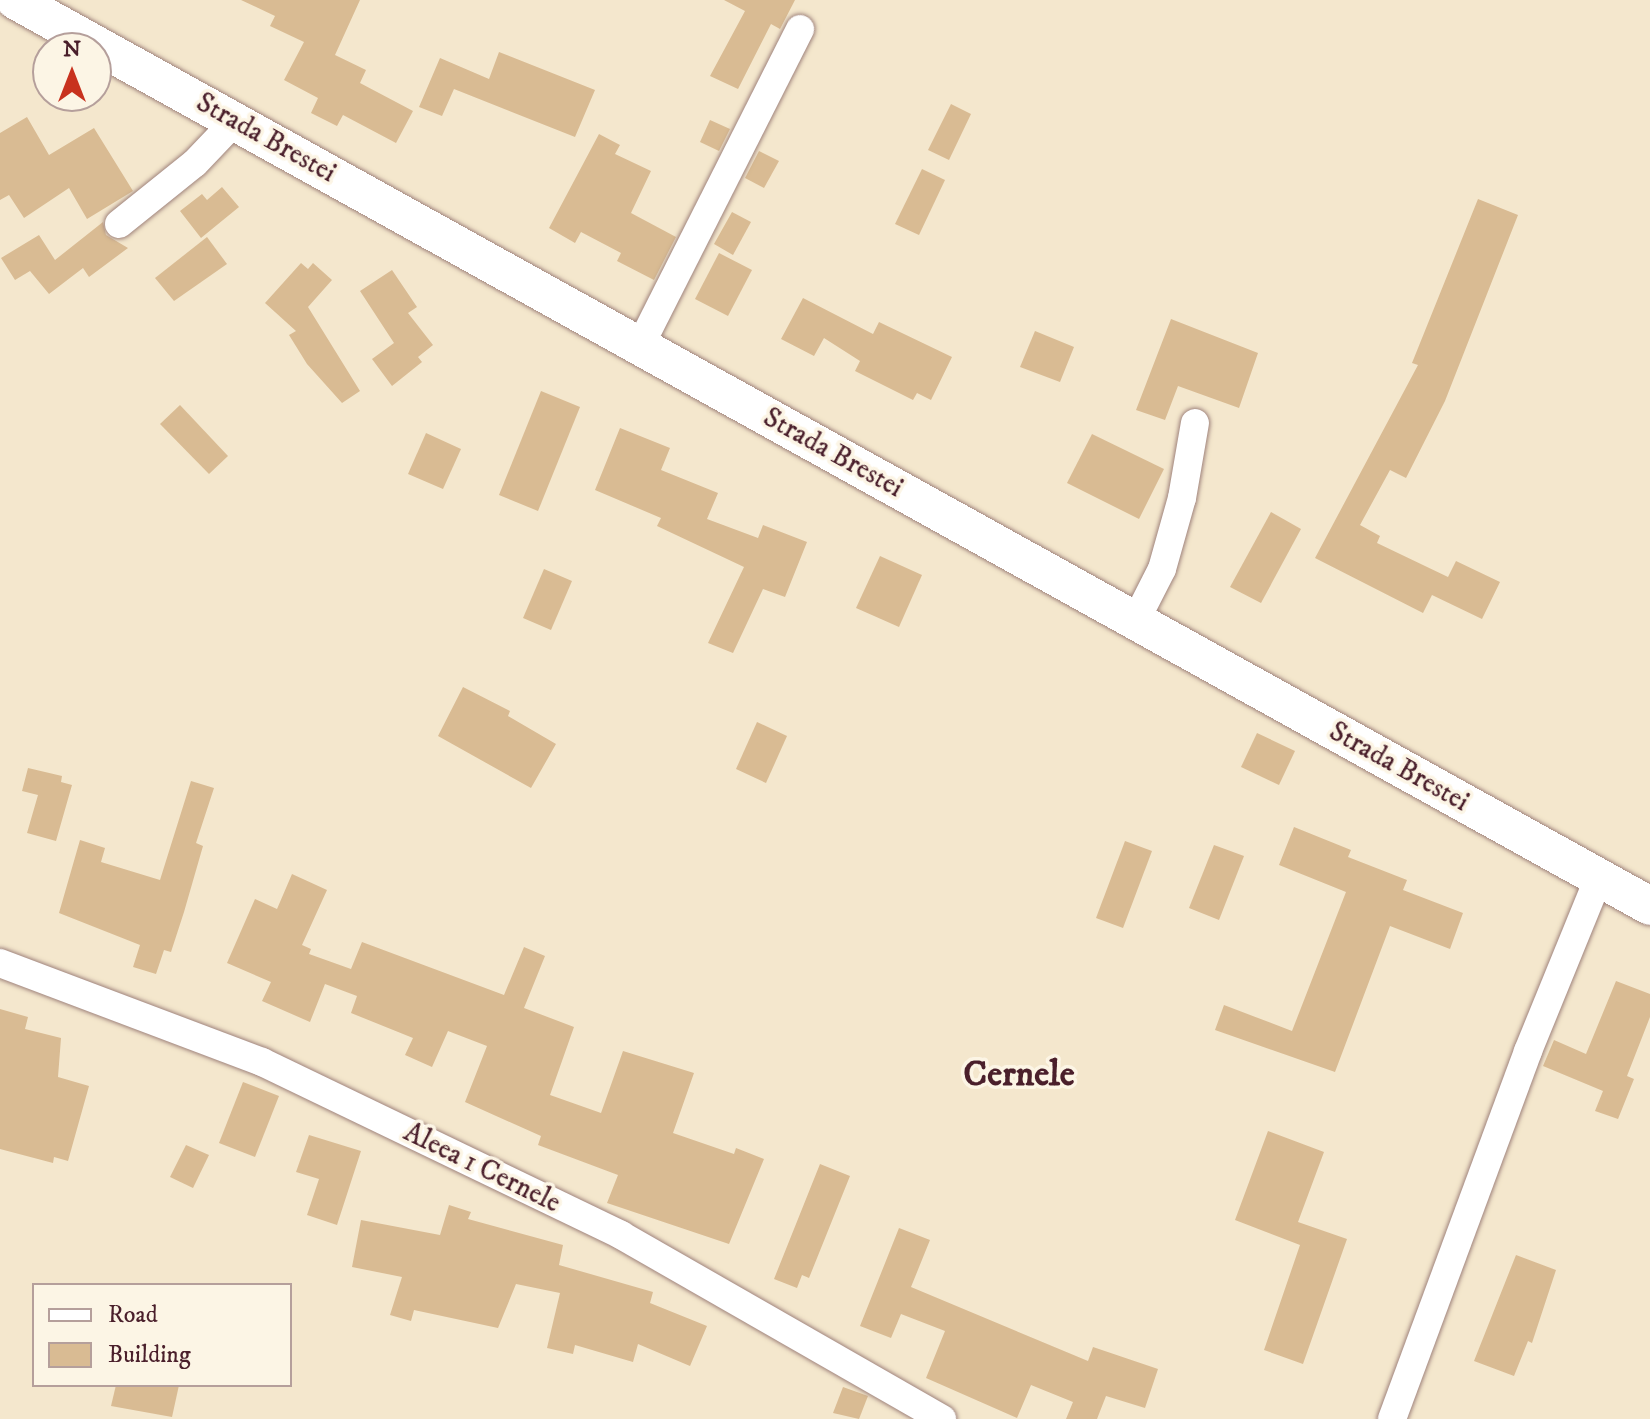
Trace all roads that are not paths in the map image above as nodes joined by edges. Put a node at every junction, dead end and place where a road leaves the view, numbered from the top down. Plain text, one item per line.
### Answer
1 (15, 0) edge
2 (800, 29) dead end
3 (235, 121) junction
4 (119, 224) dead end
5 (640, 346) junction
6 (1195, 423) dead end
7 (1136, 620) junction
8 (1599, 877) junction
9 (1650, 906) edge
10 (0, 963) edge
11 (942, 1419) edge
12 (1392, 1419) edge

1 - 3 main road, Strada Brestei
2 - 5 street
3 - 4 street
3 - 5 main road, Strada Brestei
5 - 7 main road, Strada Brestei
6 - 7 street
7 - 8 main road, Strada Brestei
8 - 9 main road, Strada Brestei
8 - 12 street
10 - 11 street, Aleea 1 Cernele

